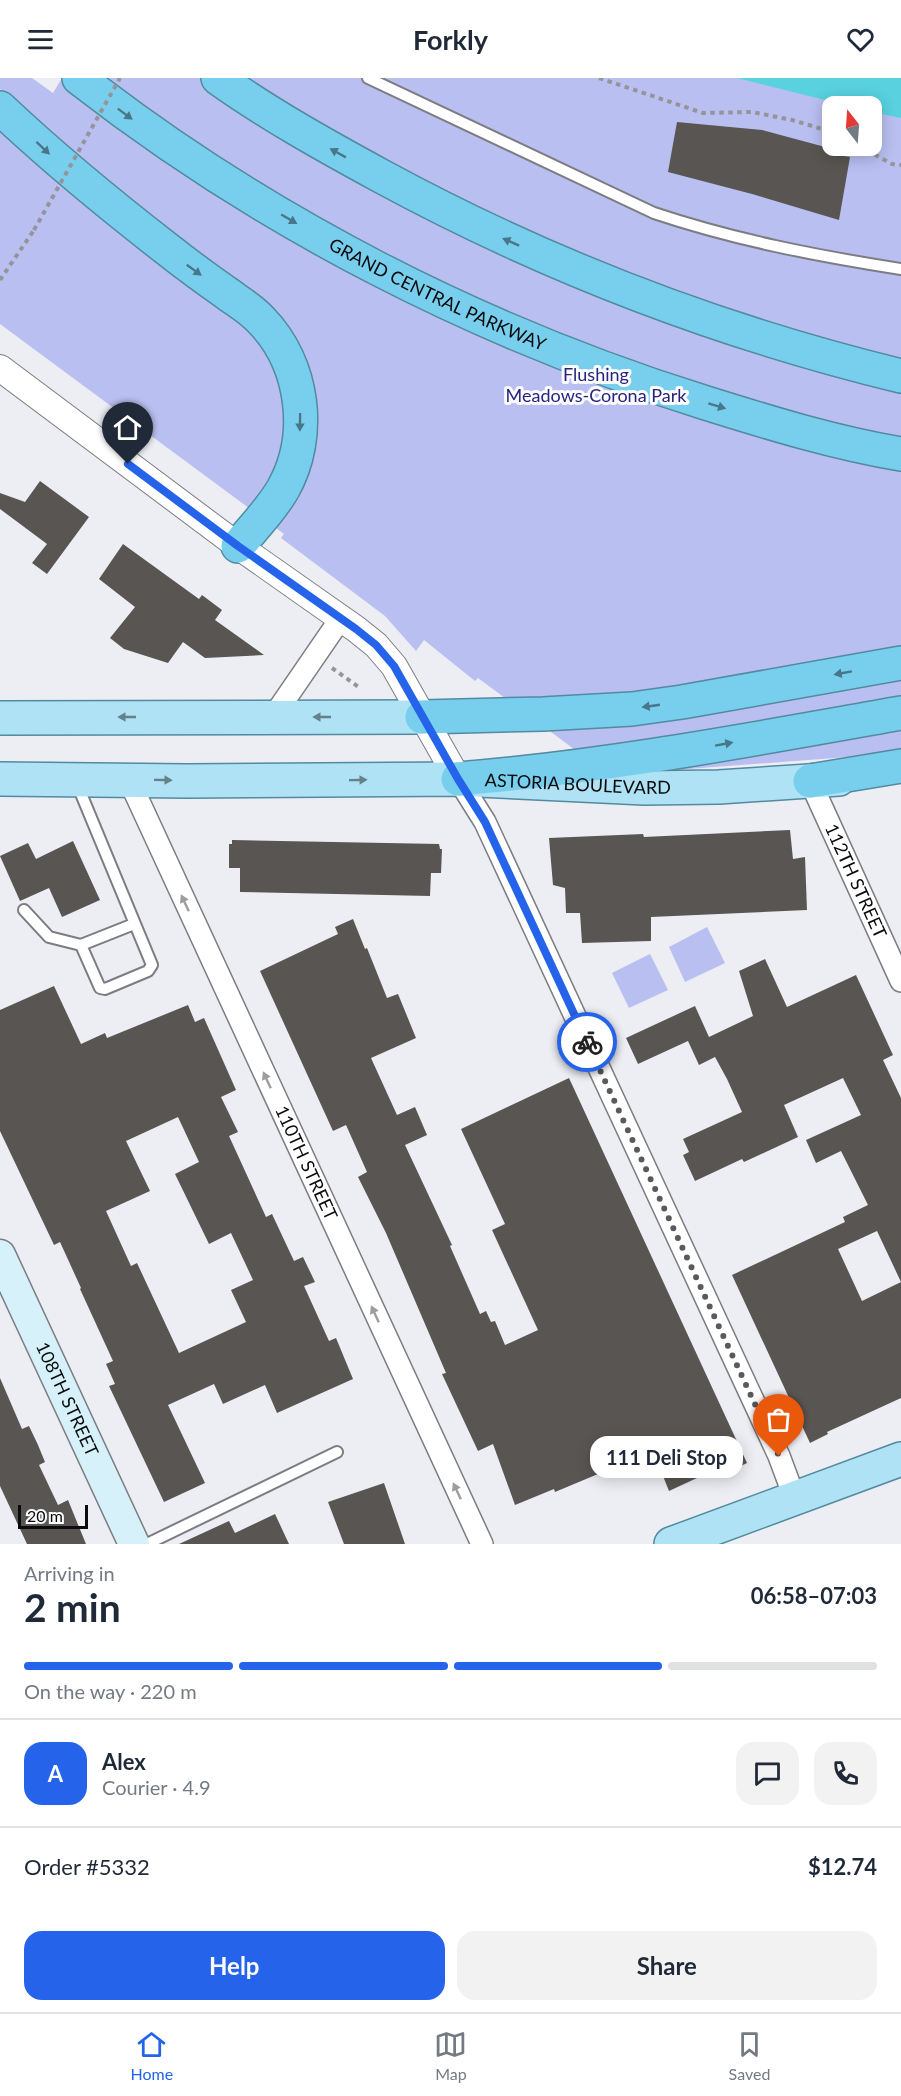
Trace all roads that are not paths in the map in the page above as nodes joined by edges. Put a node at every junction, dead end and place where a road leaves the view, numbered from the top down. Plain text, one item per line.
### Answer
1 (79, 78) edge
2 (218, 78) edge
3 (368, 78) edge
4 (0, 108) edge
5 (565, 265) junction
6 (901, 269) edge
7 (901, 358) edge
8 (0, 368) edge
9 (901, 376) edge
10 (866, 448) junction
11 (901, 454) edge
12 (901, 459) edge
13 (238, 546) junction
14 (341, 618) junction
15 (901, 663) edge
16 (901, 713) edge
17 (273, 717) junction
18 (422, 717) junction
19 (0, 718) edge
20 (901, 766) edge
21 (901, 777) edge
22 (0, 779) edge
23 (75, 779) junction
24 (458, 779) junction
25 (129, 780) junction
26 (810, 781) junction
27 (24, 910) dead end
28 (134, 924) junction
29 (81, 945) junction
30 (901, 981) edge
31 (0, 1255) edge
32 (337, 1452) dead end
33 (900, 1463) edge
34 (795, 1499) junction
35 (134, 1544) edge
36 (147, 1544) edge
37 (482, 1544) edge
38 (671, 1544) edge

1 -> 10 highway, GRAND CENTRAL PARKWAY
5 -> 2 highway
3 - 6 lane
4 -> 13 highway
5 - 7 highway
5 - 9 highway
8 - 13 street
10 - 11 highway, GRAND CENTRAL PARKWAY
10 - 12 highway
13 - 14 street
14 - 17 street
14 - 18 street
15 -> 18 highway
24 -> 16 highway
18 -> 17 main road
17 -> 19 main road
18 - 24 street
20 - 26 highway
21 - 26 main road, ASTORIA BOULEVARD
22 - 23 main road, ASTORIA BOULEVARD
23 - 25 main road, ASTORIA BOULEVARD
23 - 28 lane
25 -> 24 main road, ASTORIA BOULEVARD
24 - 26 main road, ASTORIA BOULEVARD
24 - 34 street
37 -> 25 street, 110TH STREET
26 - 30 street, 112TH STREET
27 - 29 lane
28 - 29 lane
28 - 29 lane
31 - 35 main road, 108TH STREET
32 - 36 lane
33 - 34 main road
34 - 38 main road

